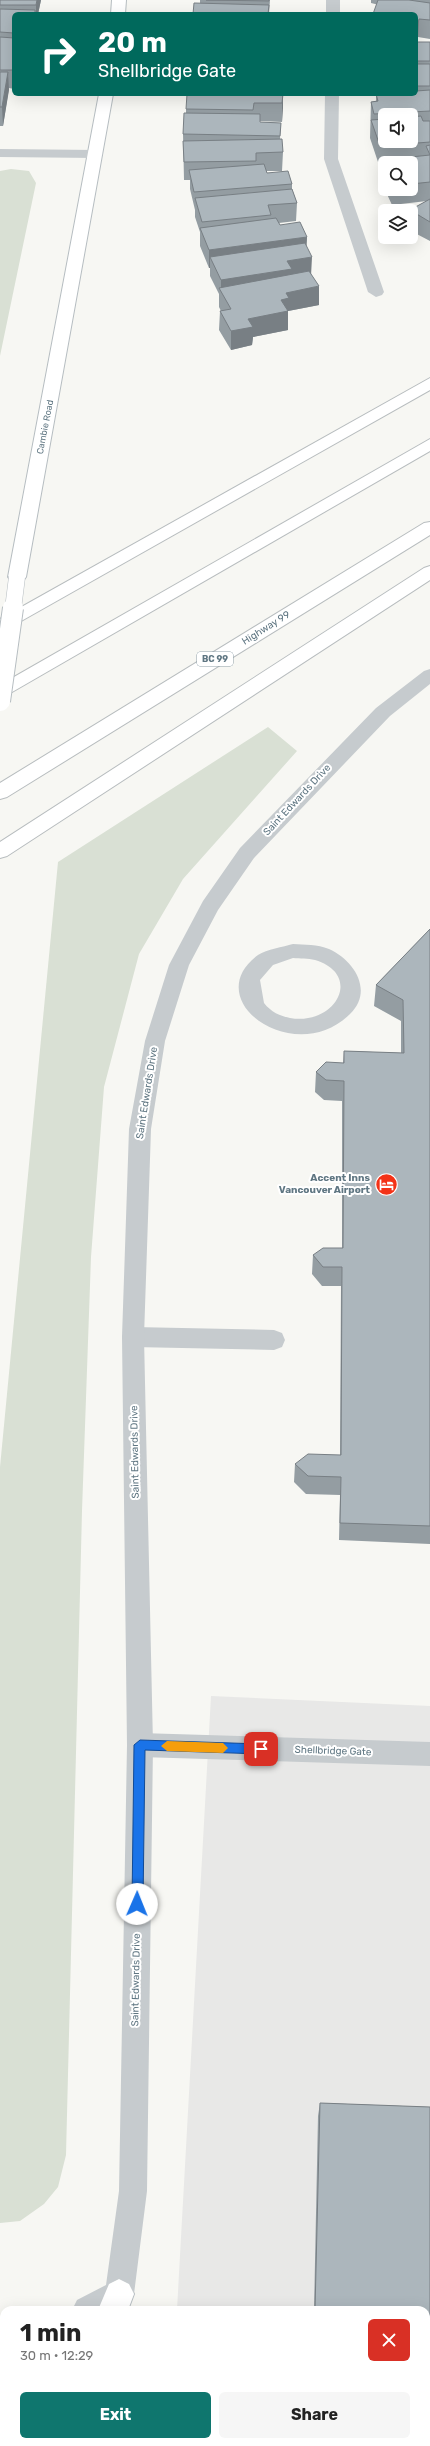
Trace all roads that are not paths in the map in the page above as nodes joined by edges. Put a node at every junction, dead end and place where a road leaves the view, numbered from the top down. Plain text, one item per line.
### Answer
1 (119, 0) edge
2 (333, 0) edge
3 (118, 12) edge
4 (333, 12) edge
5 (106, 96) edge
6 (332, 96) edge
7 (0, 153) edge
8 (96, 154) junction
9 (376, 292) dead end
10 (430, 384) edge
11 (430, 444) edge
12 (430, 527) edge
13 (430, 572) edge
14 (0, 627) edge
15 (430, 675) edge
16 (0, 693) edge
17 (0, 701) edge
18 (0, 792) edge
19 (0, 851) edge
20 (323, 955) joint
21 (133, 1336) junction
22 (274, 1340) dead end
23 (140, 1745) junction
24 (430, 1754) edge
25 (116, 2302) edge
26 (102, 2306) edge

1 - 3 main road
2 - 4 street
5 - 8 main road, Cambie Road
6 - 9 street
7 - 8 street
8 - 17 main road, Cambie Road, bridge
10 - 14 main road
11 - 16 main road
12 - 18 main road, Highway 99 / BC 99
13 - 19 main road
15 - 21 street, Saint Edwards Drive
20 - 20 street
21 - 22 street
21 - 23 street, Saint Edwards Drive
23 - 24 street, Shellbridge Gate
23 - 25 street, Saint Edwards Drive
25 - 26 street, Saint Edwards Drive

